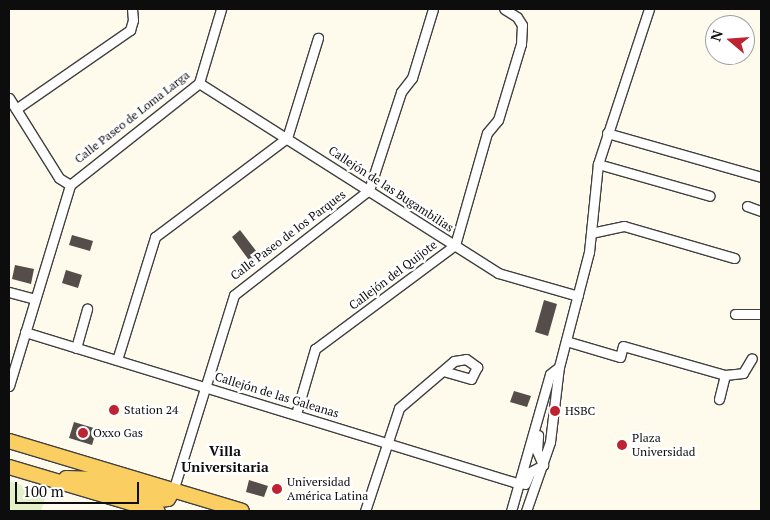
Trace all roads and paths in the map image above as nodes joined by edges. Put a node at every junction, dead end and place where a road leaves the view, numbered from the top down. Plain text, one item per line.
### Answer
1 (132, 9) edge
2 (221, 9) edge
3 (433, 9) edge
4 (504, 9) edge
5 (649, 9) edge
6 (318, 38) dead end
7 (199, 83) junction
8 (9, 98) edge
9 (16, 109) junction
10 (607, 133) junction
11 (287, 138) junction
12 (598, 164) junction
13 (761, 177) edge
14 (70, 185) junction
15 (369, 190) junction
16 (710, 196) dead end
17 (747, 206) dead end
18 (761, 210) edge
19 (591, 233) junction
20 (454, 245) junction
21 (734, 258) dead end
22 (9, 292) edge
23 (578, 296) junction
24 (36, 299) junction
25 (87, 309) dead end
26 (735, 314) dead end
27 (761, 314) edge
28 (25, 332) junction
29 (566, 341) junction
30 (76, 348) junction
31 (752, 358) dead end
32 (117, 360) junction
33 (559, 367) junction
34 (443, 371) dead end
35 (725, 375) junction
36 (9, 386) edge
37 (205, 387) junction
38 (719, 399) dead end
39 (296, 414) junction
40 (537, 422) junction
41 (9, 441) edge
42 (387, 442) junction
43 (543, 465) junction
44 (9, 467) edge
45 (47, 478) junction
46 (520, 484) junction
47 (173, 491) junction
48 (158, 511) edge
49 (242, 511) edge
50 (365, 511) edge
51 (511, 511) edge
52 (526, 511) edge

1 - 9 street
2 - 7 street, Calle Paseo de Loma Larga
3 - 15 street
4 - 20 street, Callejón del Quijote
5 - 10 street
6 - 11 street
7 - 11 street, Callejón de las Bugambilias
7 - 14 street, Calle Paseo de Loma Larga
8 - 9 street
9 - 14 street
10 - 12 street
10 - 13 street
11 - 15 street, Callejón de las Bugambilias
11 - 32 street
12 - 16 street
12 - 19 street
14 - 24 street
15 - 20 street, Callejón de las Bugambilias
15 - 37 street, Calle Paseo de los Parques
17 - 18 street
19 - 21 street
19 - 23 street
20 - 23 street, Callejón de las Bugambilias
20 - 39 street, Callejón del Quijote
22 - 24 street
23 - 29 street
24 - 28 street
25 - 30 street
26 - 27 street
28 - 30 street, Callejón de las Galeanas
28 - 36 street
29 - 33 street
29 - 35 street
30 - 32 street, Callejón de las Galeanas
31 - 35 street
32 - 37 street, Callejón de las Galeanas
33 - 40 street
33 - 43 street
34 - 42 street
35 - 38 street
37 - 39 street, Callejón de las Galeanas
37 - 47 street, Calle Paseo de los Parques
39 - 42 street, Callejón de las Galeanas
40 - 43 street
40 - 46 street
41 - 47 main road
42 - 46 street, Callejón de las Galeanas
42 - 50 street
43 - 51 street
43 - 52 street
44 - 45 main road
45 - 47 main road
45 - 48 main road
46 - 51 street
47 - 49 main road

